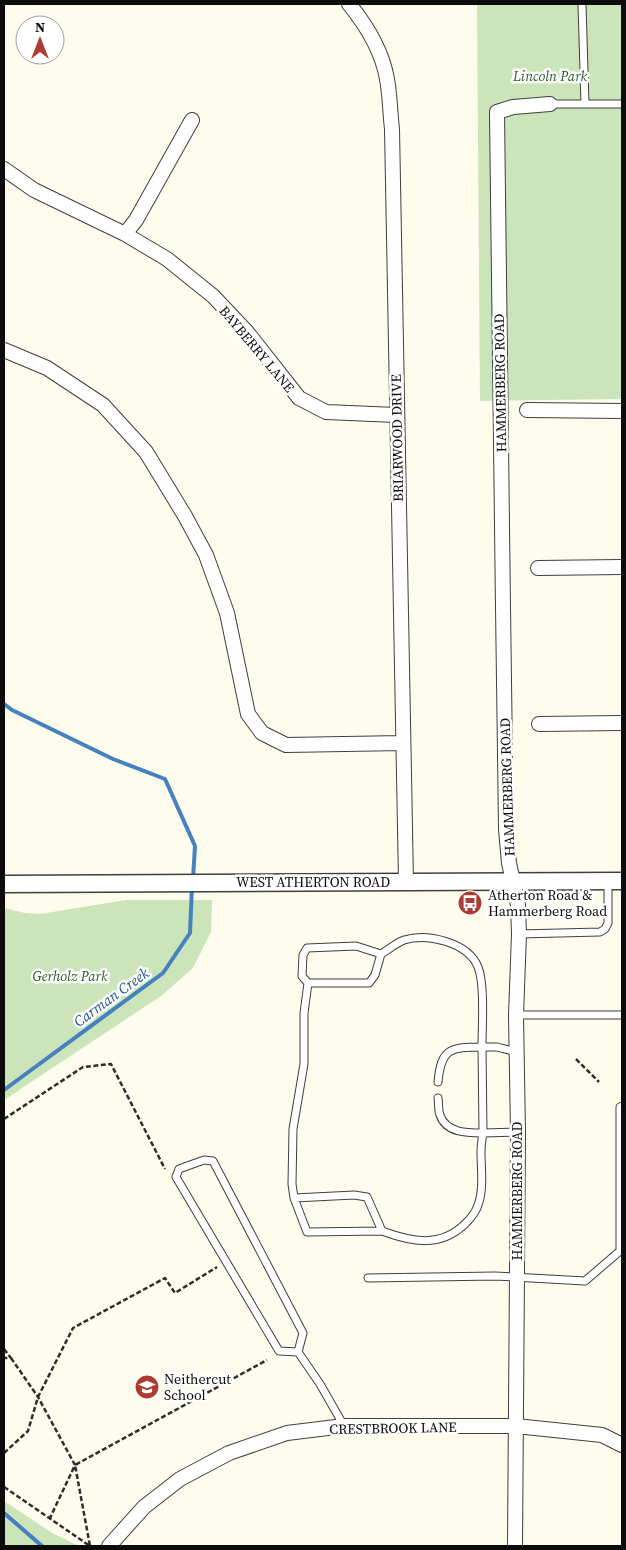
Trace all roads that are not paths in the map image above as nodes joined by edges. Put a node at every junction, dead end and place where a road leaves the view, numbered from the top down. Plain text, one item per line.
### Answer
1 (349, 4) edge
2 (582, 4) edge
3 (550, 104) joint
4 (585, 104) junction
5 (622, 104) edge
6 (192, 120) dead end
7 (4, 169) edge
8 (125, 234) junction
9 (4, 350) edge
10 (527, 410) dead end
11 (622, 411) edge
12 (396, 415) junction
13 (622, 567) edge
14 (538, 568) dead end
15 (622, 723) edge
16 (539, 724) dead end
17 (403, 742) junction
18 (615, 881) edge
19 (406, 882) junction
20 (513, 882) junction
21 (4, 884) edge
22 (519, 934) junction
23 (381, 954) junction
24 (308, 983) junction
25 (516, 1015) junction
26 (622, 1015) edge
27 (482, 1047) junction
28 (516, 1052) junction
29 (438, 1082) dead end
30 (438, 1098) dead end
31 (622, 1106) edge
32 (518, 1132) junction
33 (483, 1133) junction
34 (294, 1198) junction
35 (382, 1231) junction
36 (621, 1250) edge
37 (517, 1276) junction
38 (368, 1278) dead end
39 (298, 1352) junction
40 (344, 1426) junction
41 (516, 1426) junction
42 (622, 1445) edge
43 (109, 1546) edge
44 (515, 1546) edge

1 - 12 street, BRIARWOOD DRIVE
2 - 4 lane
3 - 4 lane
3 - 20 street, HAMMERBERG ROAD
4 - 5 lane
6 - 8 street
7 - 8 street, BAYBERRY LANE
8 - 12 street, BAYBERRY LANE
9 - 17 street
10 - 11 street
12 - 17 street, BRIARWOOD DRIVE
13 - 14 street
15 - 16 street
17 - 19 street, BRIARWOOD DRIVE
18 - 20 street, WEST ATHERTON ROAD
18 - 22 lane
19 - 20 street, WEST ATHERTON ROAD
19 - 21 street, WEST ATHERTON ROAD
20 - 22 street, HAMMERBERG ROAD
22 - 25 street, HAMMERBERG ROAD
23 - 24 lane
23 - 24 lane
23 - 27 lane
24 - 34 lane
25 - 26 lane
25 - 28 street, HAMMERBERG ROAD
27 - 28 lane
27 - 29 lane
27 - 33 lane
28 - 32 street, HAMMERBERG ROAD
30 - 33 lane
31 - 36 lane
32 - 33 lane
32 - 37 street, HAMMERBERG ROAD
33 - 35 lane
34 - 35 lane
34 - 35 lane
36 - 37 lane
37 - 38 lane
37 - 41 street, HAMMERBERG ROAD
39 - 39 lane
39 - 40 lane
40 - 41 street, CRESTBROOK LANE
40 - 43 street, CRESTBROOK LANE
41 - 42 street, CRESTBROOK LANE
41 - 44 street, HAMMERBERG ROAD

